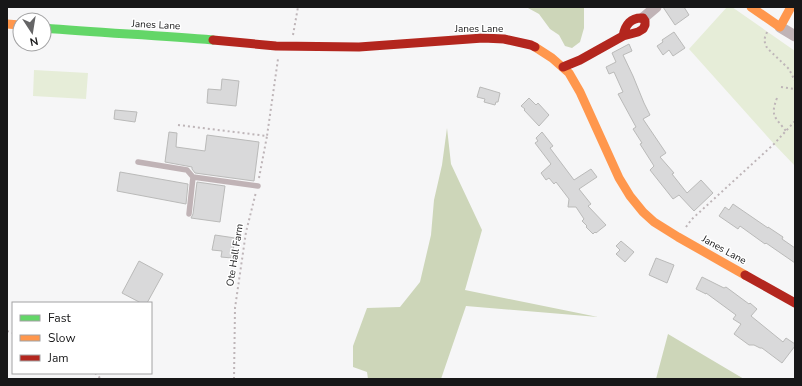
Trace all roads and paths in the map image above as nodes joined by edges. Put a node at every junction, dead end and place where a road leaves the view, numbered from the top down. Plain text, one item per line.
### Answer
1 (298, 7) edge
2 (656, 7) edge
3 (751, 7) edge
4 (791, 7) edge
5 (643, 18) junction
6 (777, 24) junction
7 (52, 29) edge
8 (623, 36) junction
9 (795, 36) edge
10 (280, 46) junction
11 (563, 67) junction
12 (795, 81) edge
13 (781, 87) dead end
14 (795, 89) edge
15 (777, 98) dead end
16 (795, 121) edge
17 (178, 125) dead end
18 (786, 131) junction
19 (267, 136) junction
20 (138, 162) dead end
21 (193, 177) junction
22 (258, 186) junction
23 (189, 214) dead end
24 (678, 238) junction
25 (795, 303) edge
26 (234, 379) edge

1 - 10 path
2 - 5 street
3 - 6 street
4 - 6 street
5 - 8 street
5 - 8 street
6 - 9 street
6 - 12 path
7 - 10 street, Janes Lane
8 - 11 street
10 - 11 street, Janes Lane
10 - 19 path, Ote Hall Farm
11 - 24 street, Janes Lane
13 - 14 path
15 - 18 path
16 - 18 path
17 - 19 path
18 - 24 path
19 - 22 path, Ote Hall Farm
20 - 21 lane
21 - 22 lane
21 - 23 lane
22 - 26 path, Ote Hall Farm
24 - 25 street, Janes Lane

